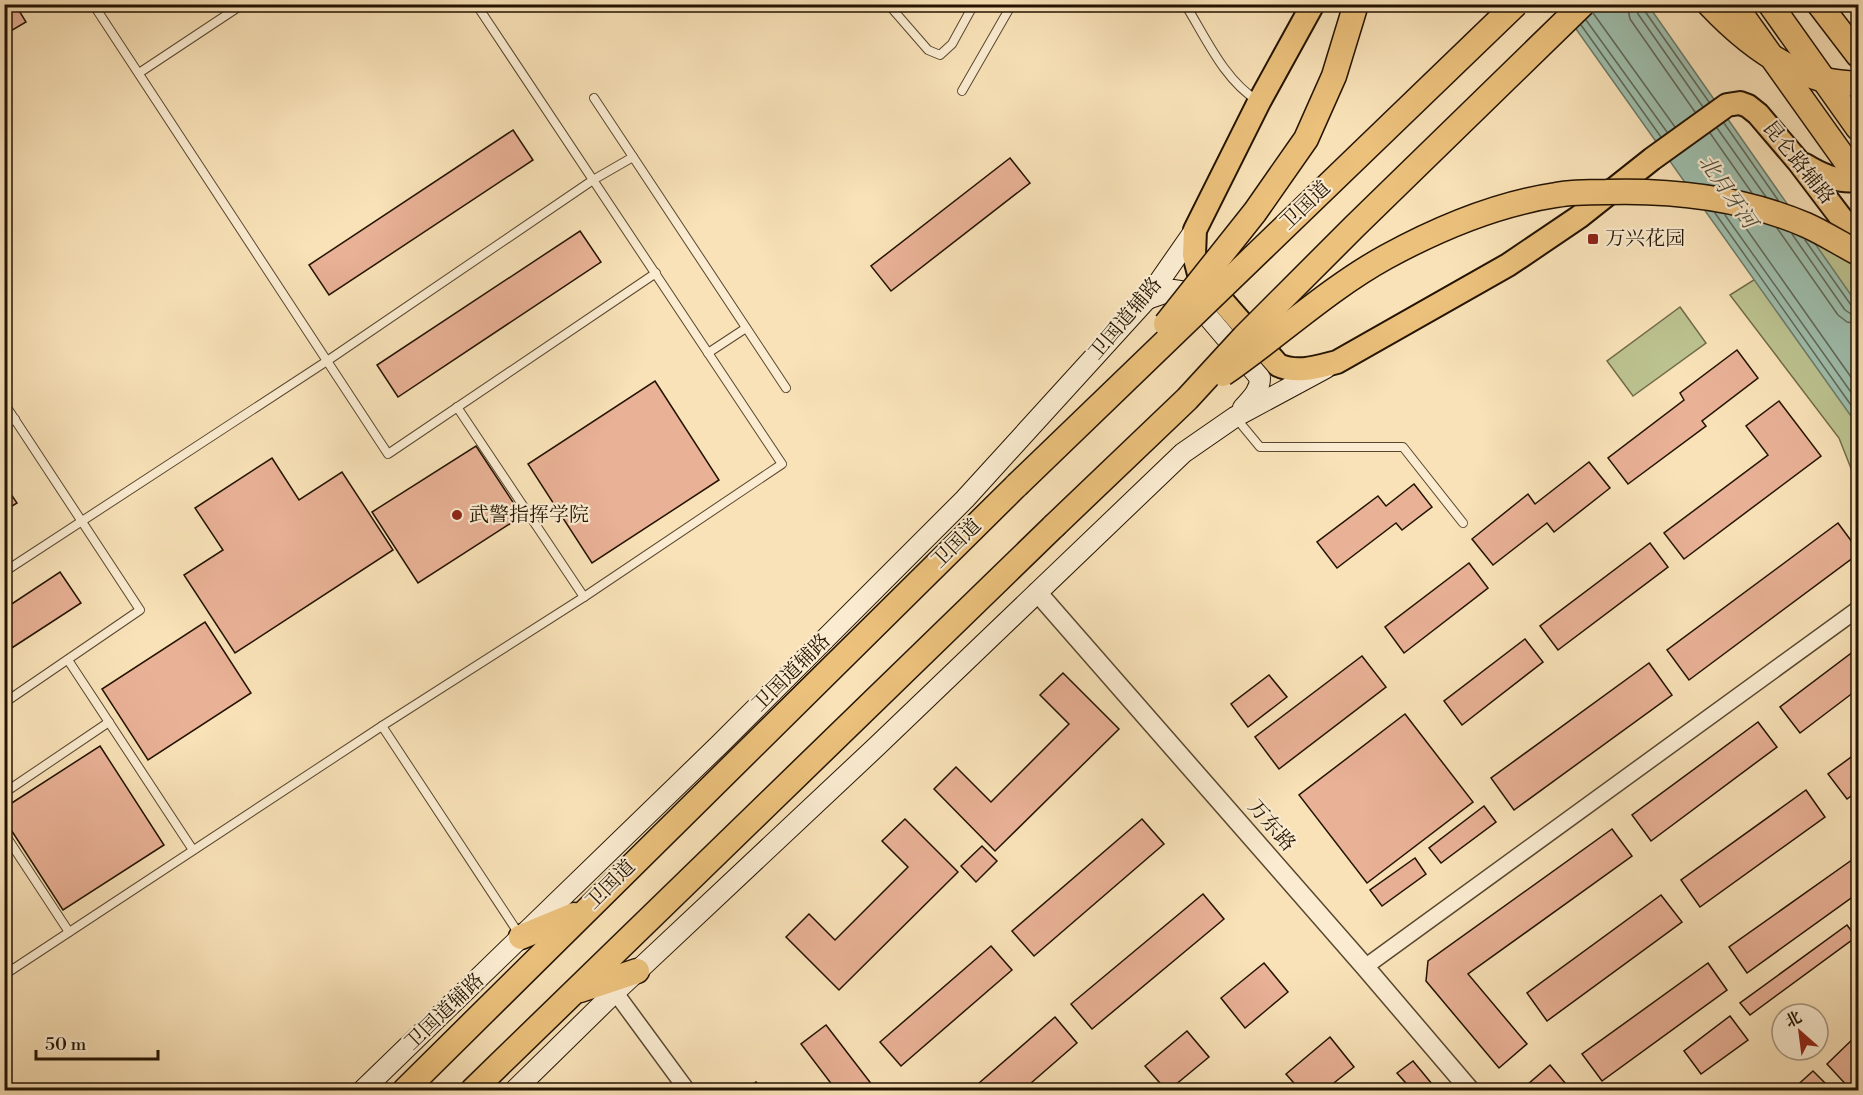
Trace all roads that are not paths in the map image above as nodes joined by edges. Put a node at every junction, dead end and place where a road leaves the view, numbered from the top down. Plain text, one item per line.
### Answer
1 (93, 4) edge
2 (243, 4) edge
3 (476, 4) edge
4 (888, 4) edge
5 (974, 4) edge
6 (1012, 4) edge
7 (1185, 4) edge
8 (1313, 4) edge
9 (1356, 4) edge
10 (1516, 4) edge
11 (1583, 4) edge
12 (1709, 4) edge
13 (1734, 4) edge
14 (1770, 4) edge
15 (1819, 4) edge
16 (1830, 4) edge
17 (1858, 55) edge
18 (139, 73) junction
19 (1858, 84) edge
20 (962, 92) dead end
21 (594, 98) dead end
22 (1259, 102) junction
23 (1858, 128) edge
24 (633, 157) junction
25 (1798, 161) junction
26 (1858, 179) edge
27 (593, 180) junction
28 (1195, 230) junction
29 (1858, 240) edge
30 (1858, 253) edge
31 (656, 273) junction
32 (1147, 299) junction
33 (746, 328) junction
34 (708, 353) junction
35 (327, 361) junction
36 (1337, 362) junction
37 (786, 388) dead end
38 (1186, 399) junction
39 (1105, 400) junction
40 (4, 403) edge
41 (458, 407) junction
42 (1235, 417) junction
43 (15, 419) junction
44 (4, 425) edge
45 (82, 521) junction
46 (1463, 523) dead end
47 (4, 572) edge
48 (1037, 592) junction
49 (584, 597) junction
50 (1858, 609) edge
51 (68, 660) junction
52 (4, 703) edge
53 (109, 722) junction
54 (382, 726) junction
55 (4, 793) edge
56 (4, 834) edge
57 (193, 850) junction
58 (585, 911) junction
59 (69, 932) junction
60 (521, 937) junction
61 (1365, 967) junction
62 (638, 971) junction
63 (4, 975) edge
64 (506, 990) junction
65 (574, 992) junction
66 (615, 992) junction
67 (363, 1090) edge
68 (405, 1090) edge
69 (473, 1090) edge
70 (515, 1090) edge
71 (687, 1090) edge
72 (1470, 1090) edge

1 - 18 lane
2 - 18 lane
3 - 27 lane
4 - 5 lane
6 - 20 lane
7 - 22 lane
8 - 22 main road
9 - 39 highway, bridge
10 - 39 highway, 卫国道, bridge
11 - 38 highway, bridge
12 - 19 highway
13 - 26 highway
14 - 23 highway
15 - 17 highway
16 - 17 highway
18 - 35 lane
21 - 24 lane
22 - 28 main road
24 - 27 lane
24 - 33 lane
25 - 26 main road
25 - 29 main road, 昆仑路辅路
25 - 36 main road, 昆仑路辅路
27 - 31 lane
27 - 35 lane
28 - 32 main road, 卫国道辅路
28 - 36 main road
30 - 38 highway, bridge
31 - 34 lane
31 - 41 lane
32 - 42 main road
32 - 60 main road, 卫国道辅路
33 - 34 lane
33 - 37 lane
34 - 49 lane
35 - 41 lane
35 - 45 lane
36 - 42 main road
38 - 65 highway, bridge
39 - 58 highway, 卫国道, bridge
40 - 43 lane
41 - 49 lane
42 - 46 lane
42 - 48 main road
43 - 44 lane
43 - 45 lane
45 - 47 lane
45 - 51 lane
48 - 61 street, 万东路
48 - 62 main road
49 - 54 lane
50 - 61 street
51 - 52 lane
51 - 53 lane
53 - 55 lane
53 - 57 lane
54 - 57 lane
54 - 60 lane
56 - 59 lane
57 - 59 lane
58 - 60 highway
58 - 64 highway, 卫国道
59 - 63 lane
60 - 64 main road
60 - 67 main road, 卫国道辅路
61 - 72 street, 万东路
62 - 65 highway
62 - 66 main road
64 - 68 highway, 卫国道
65 - 69 highway
66 - 70 main road
66 - 71 street

